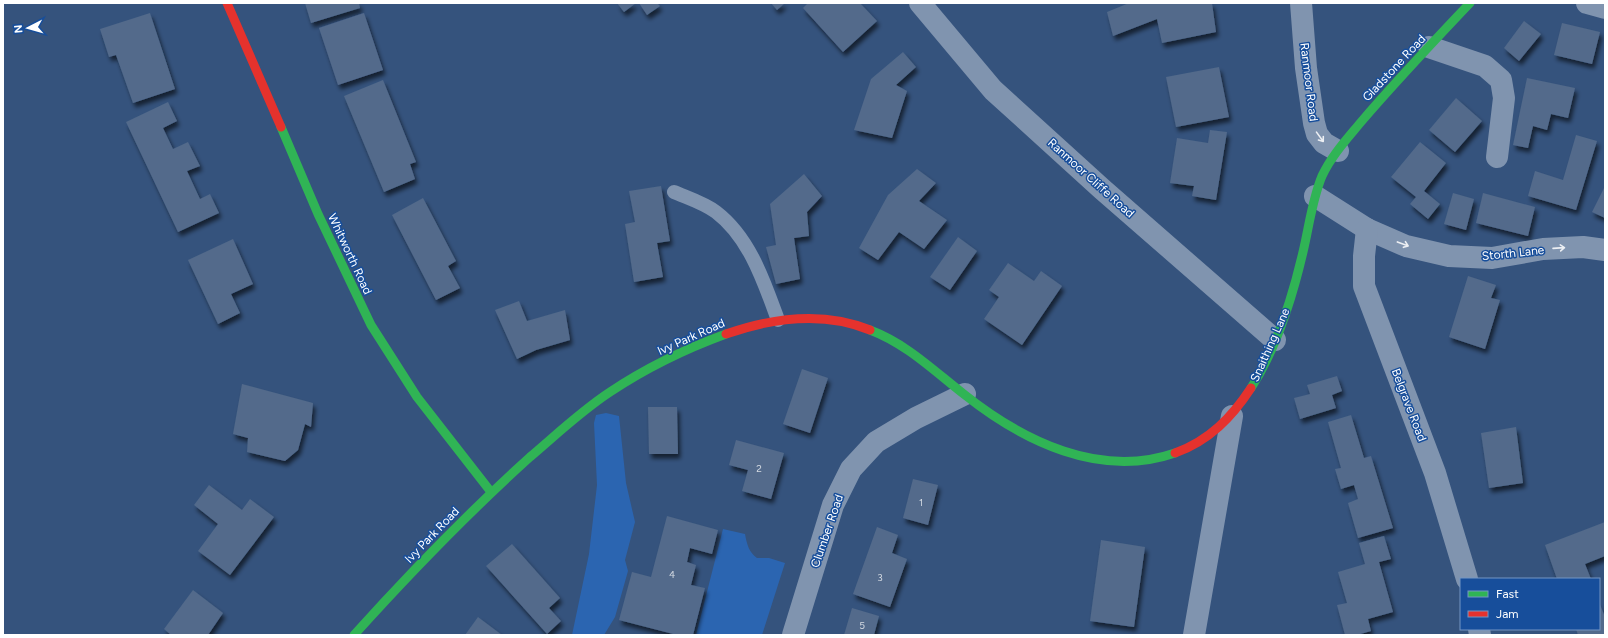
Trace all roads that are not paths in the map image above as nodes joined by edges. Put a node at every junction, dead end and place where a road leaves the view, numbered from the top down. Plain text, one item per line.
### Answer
1 (227, 3) edge
2 (920, 3) edge
3 (1301, 3) edge
4 (1470, 3) edge
5 (1587, 3) edge
6 (1605, 8) edge
7 (1429, 48) junction
8 (1338, 151) junction
9 (1497, 156) dead end
10 (674, 192) dead end
11 (1315, 196) junction
12 (1367, 229) junction
13 (1605, 250) edge
14 (778, 320) junction
15 (1275, 340) junction
16 (965, 394) junction
17 (1232, 416) junction
18 (491, 492) junction
19 (1467, 578) edge
20 (354, 635) edge
21 (793, 635) edge
22 (1194, 635) edge

1 - 18 street, Whitworth Road
2 - 15 street, Ranmoor Cliffe Road
3 -> 8 street, Ranmoor Road
4 - 7 street, Gladstone Road
5 - 6 street
7 - 8 street, Gladstone Road
7 - 9 street
8 - 11 street, Snaithing Lane
10 - 14 lane
11 - 12 street, Storth Lane
11 - 15 street, Snaithing Lane
12 -> 13 street, Storth Lane
12 - 19 street, Belgrave Road
14 - 16 street, Ivy Park Road
14 - 18 street, Ivy Park Road
15 - 17 street, Snaithing Lane
16 - 17 street, Ivy Park Road
16 - 21 street, Clumber Road
17 - 22 street, Snaithing Lane
18 - 20 street, Ivy Park Road

